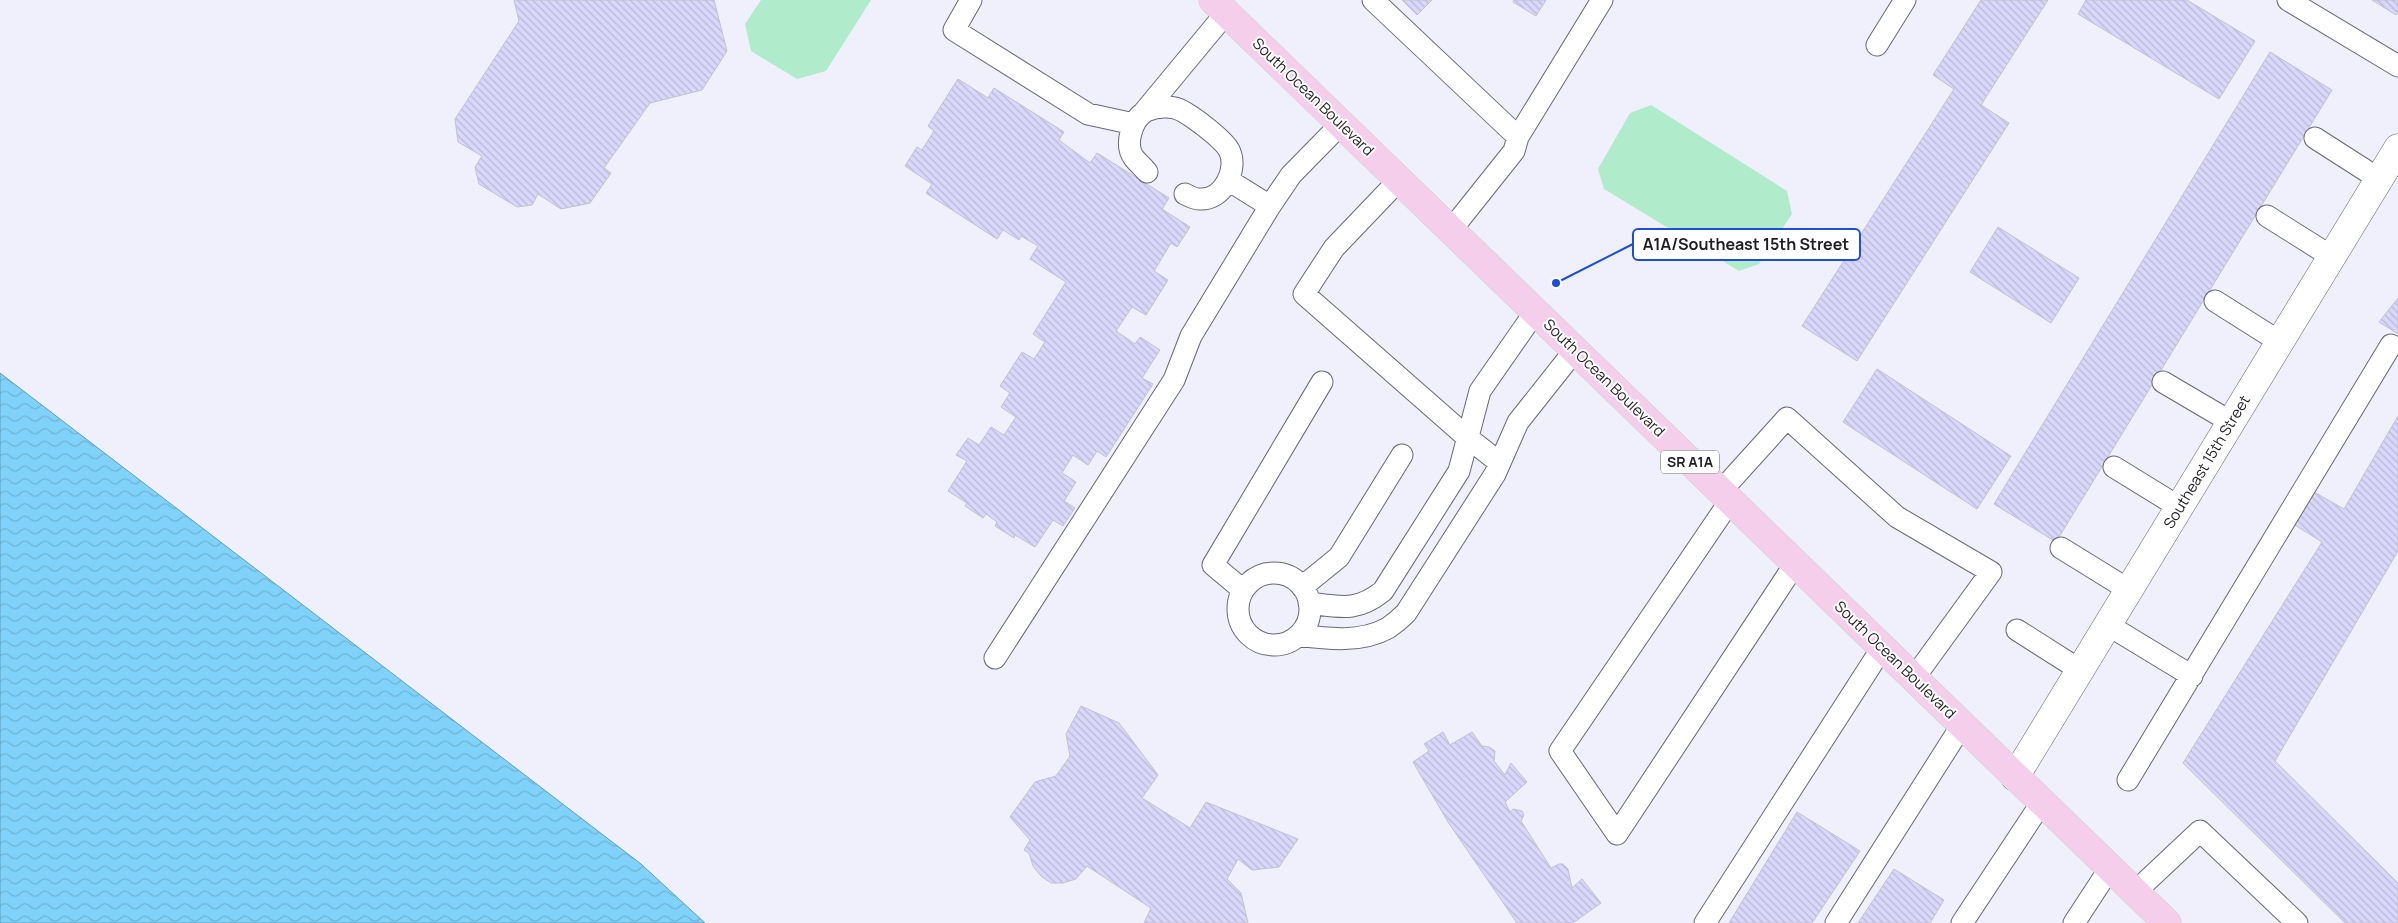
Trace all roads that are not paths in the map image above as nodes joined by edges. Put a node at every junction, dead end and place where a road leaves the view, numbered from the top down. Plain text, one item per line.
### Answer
1 (971, 0) edge
2 (1373, 0) edge
3 (1602, 0) edge
4 (1905, 0) edge
5 (2288, 0) edge
6 (1220, 6) edge
7 (1876, 45) dead end
8 (2398, 66) edge
9 (1139, 118) junction
10 (1341, 124) junction
11 (1518, 137) junction
12 (2315, 138) dead end
13 (2398, 148) edge
14 (1147, 172) dead end
15 (2379, 179) junction
16 (1228, 180) junction
17 (1398, 180) junction
18 (1185, 194) dead end
19 (1270, 206) junction
20 (2267, 216) dead end
21 (1450, 230) junction
22 (2332, 257) junction
23 (2215, 301) dead end
24 (1535, 312) junction
25 (2280, 342) junction
26 (2391, 345) dead end
27 (1574, 350) junction
28 (1322, 382) dead end
29 (2164, 382) dead end
30 (2231, 422) junction
31 (1468, 438) junction
32 (1402, 455) dead end
33 (1500, 463) junction
34 (2114, 467) dead end
35 (1725, 496) junction
36 (2180, 507) junction
37 (2061, 548) dead end
38 (1796, 564) junction
39 (1243, 590) junction
40 (2129, 590) junction
41 (1306, 595) junction
42 (2108, 624) junction
43 (2016, 630) dead end
44 (1299, 635) junction
45 (1882, 648) junction
46 (995, 658) dead end
47 (2080, 670) junction
48 (2192, 676) junction
49 (1914, 678) junction
50 (1962, 725) junction
51 (2015, 777) junction
52 (2128, 780) dead end
53 (2042, 802) junction
54 (2110, 868) junction
55 (2135, 892) junction
56 (2164, 922) edge
57 (1705, 923) edge
58 (1836, 923) edge
59 (1962, 923) edge
60 (2074, 923) edge
61 (2298, 923) edge

1 - 9 lane
2 - 11 lane
3 - 11 lane
4 - 7 lane
5 - 8 lane
6 - 9 lane
6 - 10 main road, South Ocean Boulevard / SR A1A
9 - 14 lane
9 - 16 lane
10 - 17 main road, South Ocean Boulevard / SR A1A
10 - 19 lane
11 - 21 lane
12 - 15 lane
13 - 15 street, Southeast 15th Street
15 - 22 street, Southeast 15th Street
16 - 18 lane
16 - 19 lane
17 - 21 main road, South Ocean Boulevard / SR A1A
17 - 31 lane
19 - 46 lane
20 - 22 lane
21 - 24 main road, South Ocean Boulevard / SR A1A
22 - 25 street, Southeast 15th Street
23 - 25 lane
24 - 27 main road, South Ocean Boulevard / SR A1A
24 - 31 lane
25 - 30 street, Southeast 15th Street
26 - 48 lane
27 - 33 lane
27 - 35 main road, South Ocean Boulevard / SR A1A
28 - 39 lane
29 - 30 lane
30 - 36 street, Southeast 15th Street
31 - 33 lane
31 - 41 lane
32 - 41 lane
33 - 44 lane
34 - 36 lane
35 - 38 main road, South Ocean Boulevard / SR A1A
35 - 38 lane
35 - 49 lane
36 - 40 street, Southeast 15th Street
37 - 40 lane
38 - 45 main road, South Ocean Boulevard / SR A1A
39 - 41 lane
39 - 44 lane
40 - 42 street, Southeast 15th Street
41 - 44 lane
42 - 47 street, Southeast 15th Street
42 - 48 lane
43 - 47 lane
45 - 49 main road, South Ocean Boulevard / SR A1A
45 - 57 lane
47 - 51 street, Southeast 15th Street
48 - 52 lane
49 - 50 main road, South Ocean Boulevard / SR A1A
50 - 51 main road, South Ocean Boulevard / SR A1A
50 - 58 lane
51 - 53 main road, South Ocean Boulevard / SR A1A
53 - 54 main road, South Ocean Boulevard / SR A1A
53 - 59 lane
54 - 55 main road, South Ocean Boulevard / SR A1A
54 - 60 lane
55 - 56 main road, South Ocean Boulevard / SR A1A
55 - 61 lane

